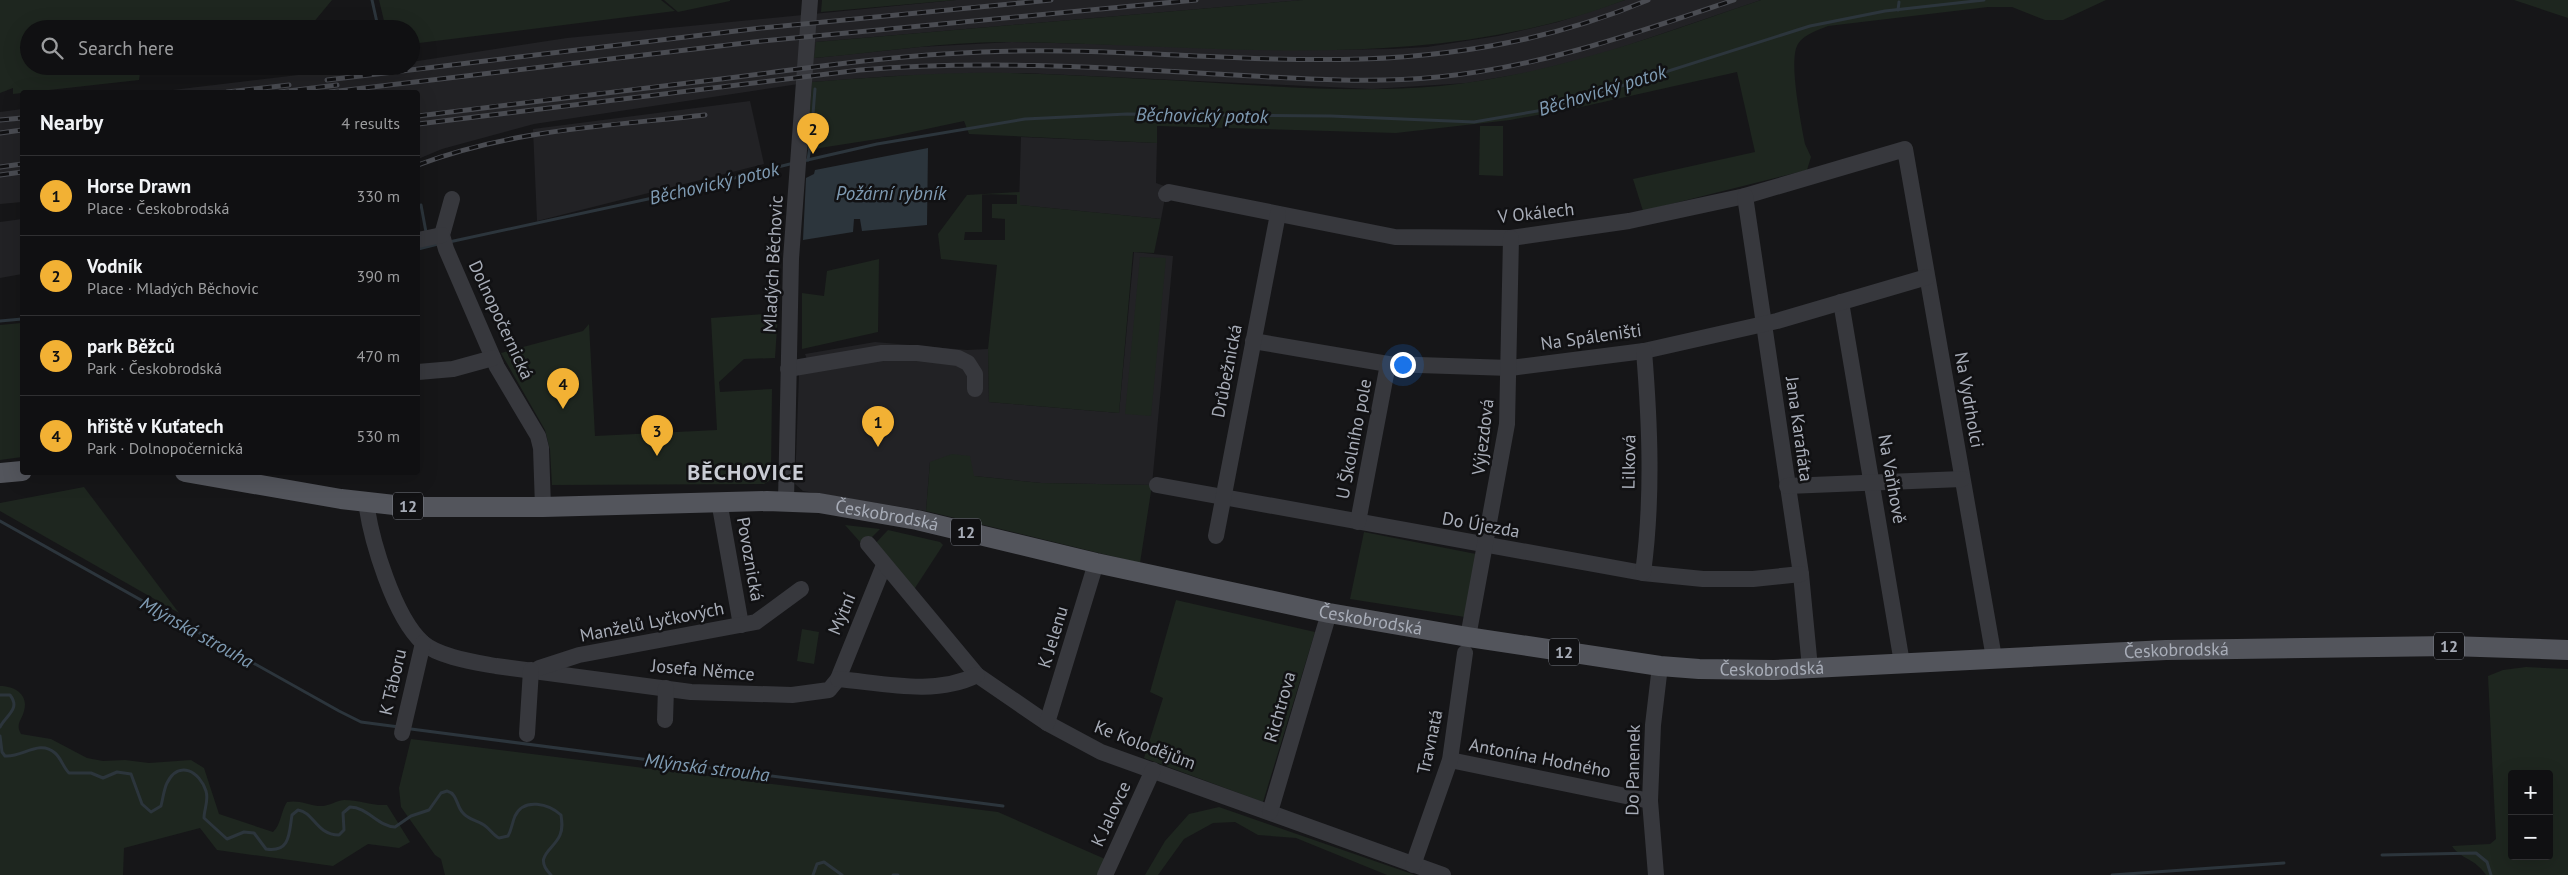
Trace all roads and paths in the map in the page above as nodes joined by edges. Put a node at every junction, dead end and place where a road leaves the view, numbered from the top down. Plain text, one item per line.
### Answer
1 (810, 0) edge
2 (1905, 149) joint
3 (1167, 192) dead end
4 (1745, 196) junction
5 (452, 199) dead end
6 (1278, 214) junction
7 (1511, 238) junction
8 (420, 240) edge
9 (444, 241) junction
10 (1927, 277) junction
11 (1841, 302) junction
12 (1764, 324) junction
13 (1253, 340) junction
14 (1644, 351) junction
15 (494, 358) junction
16 (1388, 364) junction
17 (1510, 368) junction
18 (788, 369) junction
19 (420, 372) edge
20 (975, 389) dead end
21 (20, 471) edge
22 (0, 473) edge
23 (203, 475) edge
24 (1962, 479) junction
25 (1872, 483) junction
26 (1158, 486) dead end
27 (1787, 486) junction
28 (1223, 496) junction
29 (786, 500) junction
30 (720, 501) junction
31 (366, 502) junction
32 (543, 507) junction
33 (1358, 522) junction
34 (1216, 536) dead end
35 (868, 544) dead end
36 (1485, 546) junction
37 (1096, 564) junction
38 (884, 565) junction
39 (1643, 573) junction
40 (1801, 574) junction
41 (801, 589) dead end
42 (1329, 613) junction
43 (741, 625) junction
44 (423, 643) junction
45 (1467, 645) junction
46 (2568, 650) edge
47 (1994, 658) junction
48 (1902, 663) junction
49 (1660, 666) junction
50 (1810, 668) junction
51 (531, 670) junction
52 (977, 675) junction
53 (838, 679) junction
54 (666, 688) junction
55 (665, 720) dead end
56 (1047, 723) junction
57 (402, 733) dead end
58 (526, 734) dead end
59 (1450, 760) junction
60 (1153, 770) junction
61 (1650, 802) junction
62 (1270, 812) junction
63 (1413, 865) junction
64 (1105, 875) edge
65 (1443, 875) edge
66 (1656, 875) edge

1 - 18 street, Mladých Běchovic
2 - 4 street, V Okálech
2 - 10 street, Na Vydrholci
3 - 6 street, V Okálech
4 - 7 street, V Okálech
4 - 12 street, Jana Karafiáta
5 - 9 street
6 - 7 street, V Okálech
6 - 13 street, Drůbežnická
7 - 17 street, Výjezdová
8 - 9 street
9 - 15 street, Dolnopočernická
10 - 11 street, Na Spáleništi
10 - 24 street, Na Vydrholci
11 - 12 street, Na Spáleništi
11 - 25 street, Na Vaňhově
12 - 14 street, Na Spáleništi
12 - 27 street, Jana Karafiáta
13 - 16 street, Na Spáleništi
13 - 28 street, Drůbežnická
14 - 17 street, Na Spáleništi
14 - 39 street, Lilková
15 - 19 street
15 - 32 street, Dolnopočernická
16 - 17 street, Na Spáleništi
16 - 33 street, U Školního pole
17 - 36 street, Výjezdová
18 - 20 street
18 - 29 street, Mladých Běchovic
21 - 22 main road
23 - 31 main road, Českobrodská / 12
24 - 25 street
24 - 47 street, Na Vydrholci
25 - 27 street
25 - 48 street, Na Vaňhově
26 - 28 street, Do Újezda
27 - 40 street, Jana Karafiáta
28 - 33 street, Do Újezda
28 - 34 street, Drůbežnická
29 - 30 main road, Českobrodská / 12
29 - 37 main road, Českobrodská / 12
30 - 32 main road, Českobrodská / 12
30 - 43 street, Povoznická
31 - 32 main road, Českobrodská / 12
31 - 44 street, K Táboru
33 - 36 street, Do Újezda
35 - 38 street, Ke Kolodějům
36 - 39 street, Do Újezda
36 - 45 street, Výjezdová
37 - 42 main road, Českobrodská / 12
37 - 56 street, K Jelenu
38 - 52 street, Ke Kolodějům
38 - 53 street, Mýtní
39 - 40 street, Do Újezda
40 - 50 street, Jana Karafiáta
41 - 43 street, Manželů Lyčkových
42 - 45 main road, Českobrodská / 12
42 - 62 street, Richtrova
43 - 51 street, Manželů Lyčkových
44 - 51 street, Josefa Němce
44 - 57 street, K Táboru
45 - 49 main road, Českobrodská / 12
45 - 59 street, Travnatá
46 - 47 main road, Českobrodská / 12
47 - 48 main road, Českobrodská / 12
48 - 50 main road, Českobrodská / 12
49 - 50 main road, Českobrodská / 12
49 - 61 street, Do Panenek
51 - 54 street, Josefa Němce
51 - 58 street
52 - 53 street
52 - 56 street, Ke Kolodějům
53 - 54 street, Josefa Němce
54 - 55 street
56 - 60 street, Ke Kolodějům
59 - 61 street, Antonína Hodného
59 - 63 street, Travnatá
60 - 62 street, Ke Kolodějům
60 - 64 street, K Jalovce
61 - 66 street, Do Panenek
62 - 63 street, Ke Kolodějům
63 - 65 street, Ke Kolodějům

